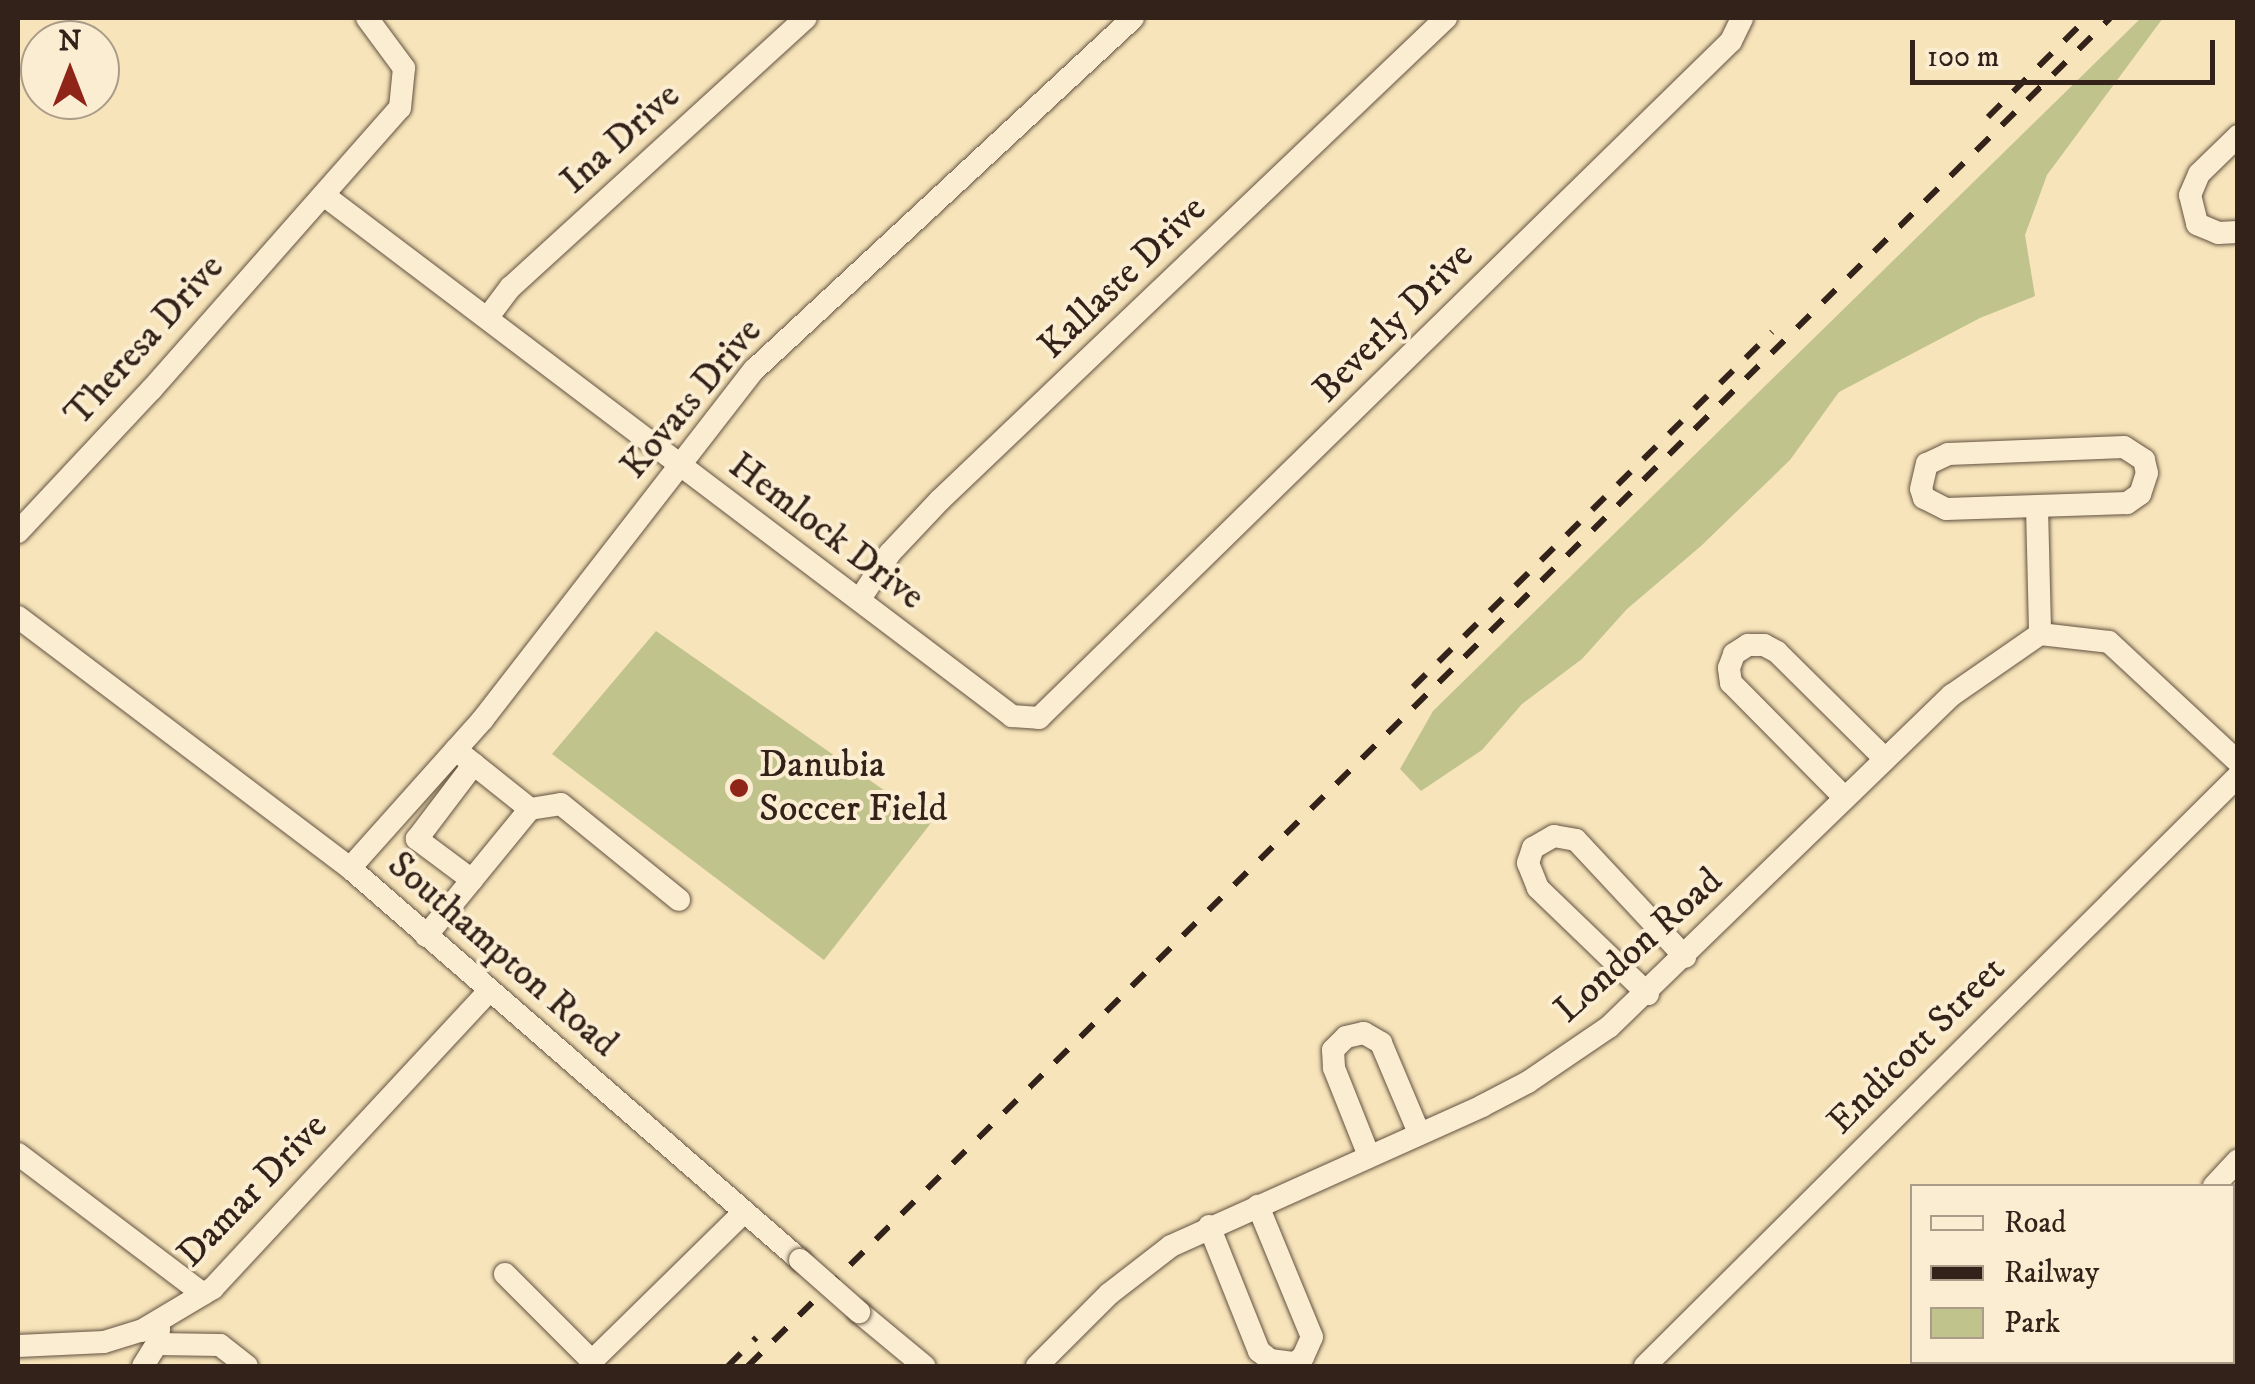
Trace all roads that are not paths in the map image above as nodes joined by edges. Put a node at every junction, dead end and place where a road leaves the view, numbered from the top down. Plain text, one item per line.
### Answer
1 (367, 18) edge
2 (806, 18) edge
3 (1133, 18) edge
4 (1446, 18) edge
5 (1740, 23) edge
6 (2238, 136) edge
7 (325, 196) junction
8 (2238, 232) edge
9 (488, 317) junction
10 (677, 465) junction
11 (2036, 507) junction
12 (18, 532) edge
13 (860, 599) junction
14 (18, 617) edge
15 (2040, 634) junction
16 (1096, 666) joint
17 (465, 757) junction
18 (1884, 759) junction
19 (2238, 762) edge
20 (2238, 776) edge
21 (1845, 798) junction
22 (530, 809) junction
23 (350, 868) junction
24 (472, 880) junction
25 (679, 900) dead end
26 (426, 936) junction
27 (1685, 957) junction
28 (488, 992) junction
29 (1648, 994) junction
30 (1419, 1133) junction
31 (18, 1154) edge
32 (1369, 1156) junction
33 (2238, 1160) edge
34 (2216, 1184) edge
35 (1258, 1206) junction
36 (744, 1212) junction
37 (1209, 1226) junction
38 (505, 1274) dead end
39 (204, 1294) junction
40 (158, 1333) junction
41 (18, 1346) edge
42 (143, 1366) edge
43 (247, 1366) edge
44 (924, 1366) edge
45 (1037, 1366) edge
46 (1645, 1366) edge

1 - 7 street, Theresa Drive
2 - 9 street, Ina Drive
3 - 10 street, Kovats Drive
4 - 13 street, Kallaste Drive
5 - 16 street, Beverly Drive
6 - 8 street
7 - 9 street, Hemlock Drive
7 - 12 street, Theresa Drive
9 - 10 street, Hemlock Drive
10 - 13 street, Hemlock Drive
10 - 17 street, Kovats Drive
11 - 11 street
11 - 15 street
13 - 16 street, Hemlock Drive
14 - 23 street, Southampton Road
15 - 18 street, London Road
15 - 19 street
17 - 22 street
17 - 23 street, Kovats Drive
17 - 24 street
18 - 21 street, London Road
18 - 21 street
20 - 46 street, Endicott Street
21 - 27 street, London Road
22 - 24 street
22 - 25 street
23 - 26 street, Southampton Road
24 - 26 street
26 - 28 street, Southampton Road
27 - 29 street, London Road
27 - 29 street
28 - 36 street, Southampton Road
28 - 39 street, Damar Drive
29 - 30 street, London Road
30 - 32 street, London Road
30 - 32 street
31 - 39 street
32 - 35 street, London Road
33 - 34 street
35 - 37 street, London Road
35 - 37 street
36 - 38 street
36 - 44 street, Southampton Road, bridge
37 - 45 street, London Road
39 - 40 street, Damar Drive
40 - 41 street, Damar Drive
40 - 42 street
40 - 43 street

